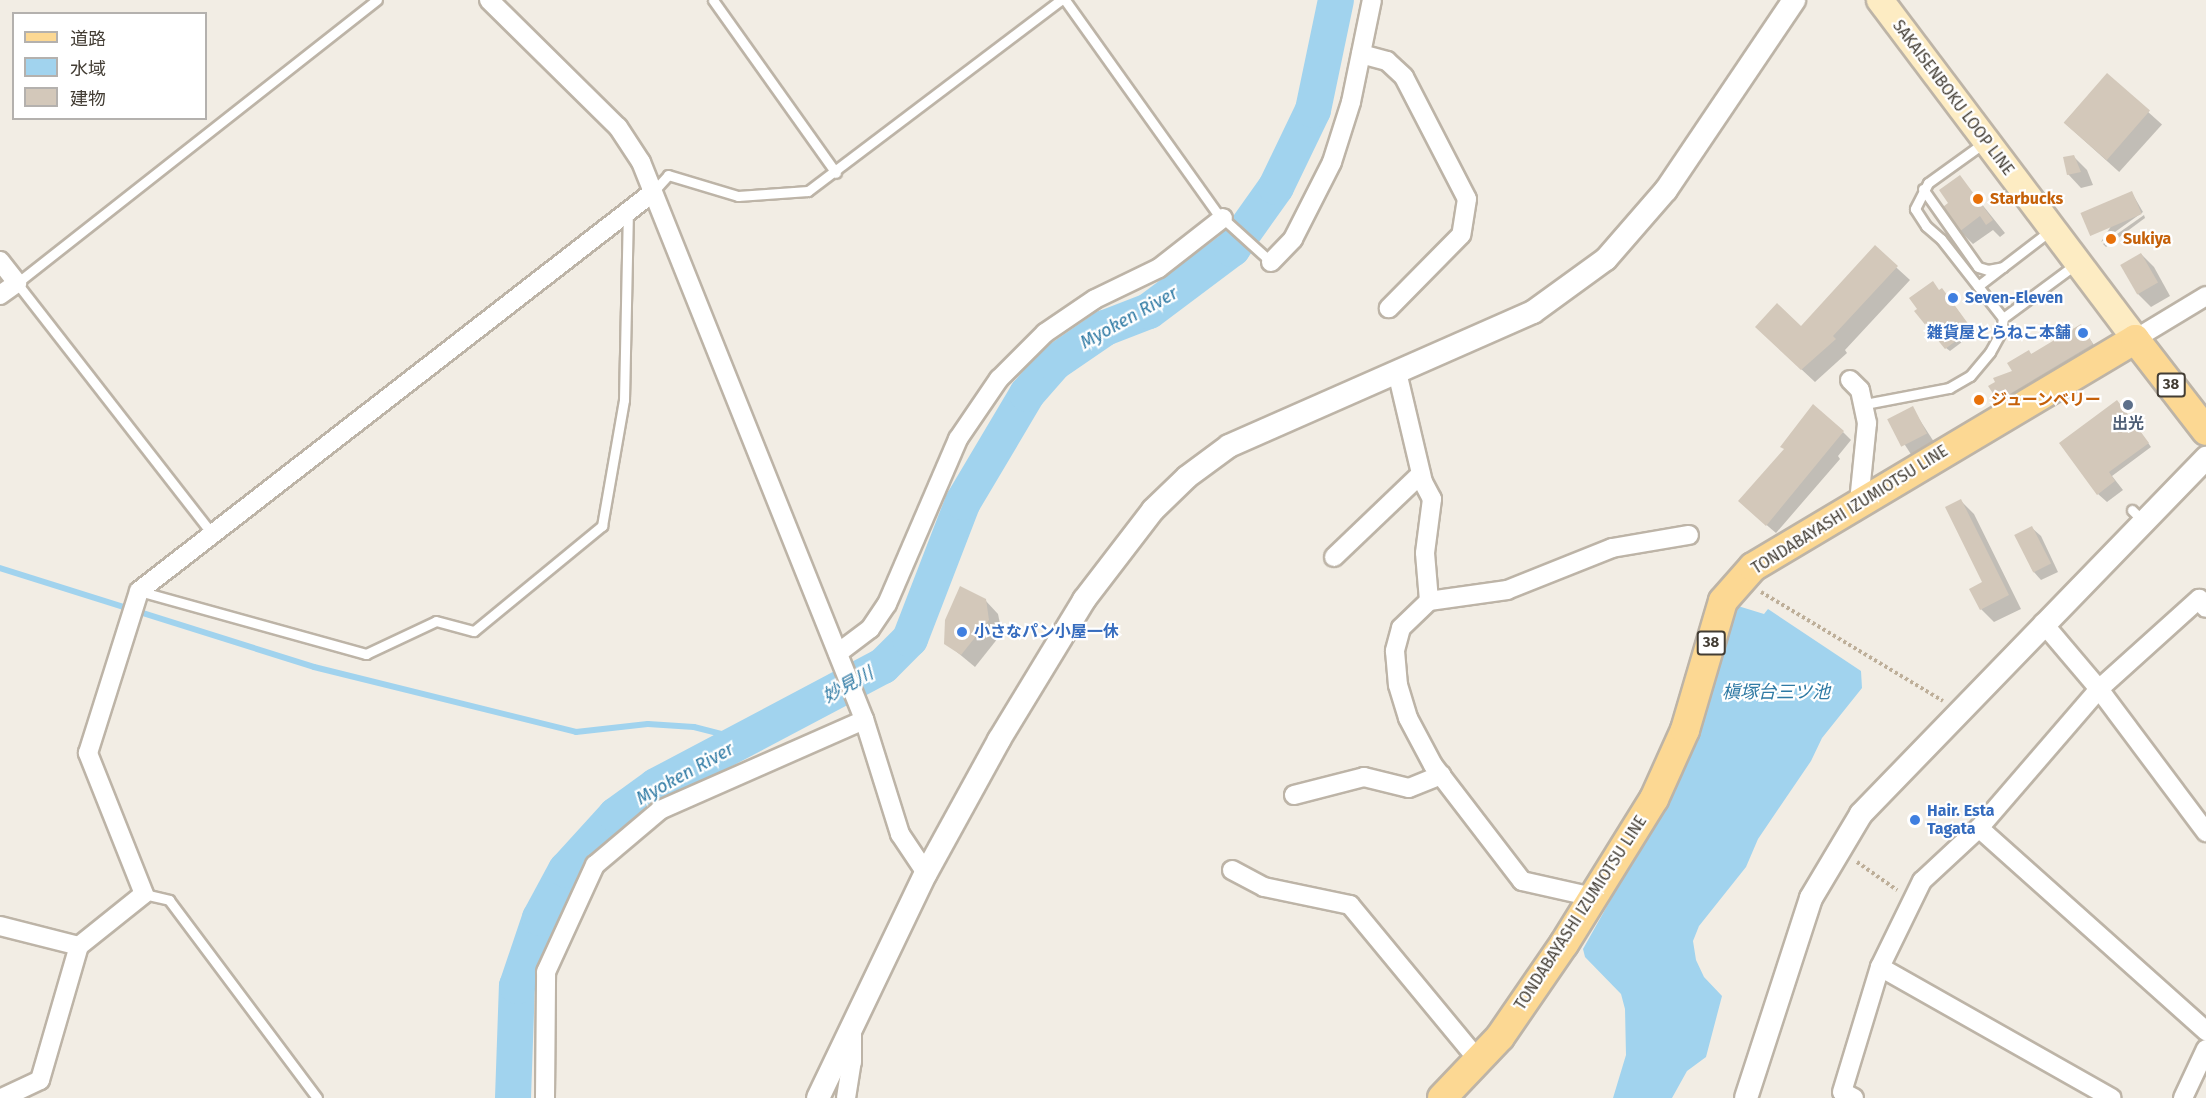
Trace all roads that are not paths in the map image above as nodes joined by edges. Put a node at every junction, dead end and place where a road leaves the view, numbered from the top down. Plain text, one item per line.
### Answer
1 (377, 0) edge
2 (489, 0) edge
3 (713, 0) edge
4 (1063, 0) edge
5 (1372, 0) edge
6 (1794, 0) edge
7 (1880, 0) edge
8 (1361, 54) junction
9 (1982, 136) junction
10 (836, 173) junction
11 (1923, 189) junction
12 (652, 193) junction
13 (628, 211) junction
14 (1223, 218) junction
15 (2052, 229) junction
16 (0, 261) edge
17 (1271, 262) joint
18 (2078, 262) junction
19 (2003, 267) junction
20 (17, 282) junction
21 (1978, 286) junction
22 (0, 295) edge
23 (2206, 296) edge
24 (1389, 308) dead end
25 (2003, 318) junction
26 (2135, 339) junction
27 (1397, 372) junction
28 (1850, 380) dead end
29 (1865, 404) junction
30 (2206, 430) edge
31 (2206, 458) edge
32 (1421, 474) junction
33 (1859, 502) junction
34 (213, 535) junction
35 (1689, 536) dead end
36 (1334, 556) dead end
37 (139, 591) junction
38 (1429, 601) junction
39 (2206, 608) edge
40 (2043, 623) junction
41 (838, 654) junction
42 (2099, 689) junction
43 (864, 719) junction
44 (1441, 775) junction
45 (1294, 795) dead end
46 (1979, 828) junction
47 (2206, 832) edge
48 (1232, 870) dead end
49 (926, 873) junction
50 (144, 894) junction
51 (1593, 897) junction
52 (0, 926) edge
53 (79, 946) junction
54 (1880, 967) junction
55 (852, 1024) junction
56 (2206, 1031) edge
57 (2206, 1049) edge
58 (1479, 1061) junction
59 (1845, 1096) edge
60 (2, 1098) edge
61 (317, 1098) edge
62 (545, 1098) edge
63 (818, 1098) edge
64 (846, 1098) edge
65 (1442, 1098) edge
66 (1746, 1098) edge
67 (2112, 1098) edge
68 (2183, 1098) edge

1 - 20 lane
2 - 12 street
3 - 10 lane
4 - 10 lane
4 - 14 lane
5 - 8 street
6 - 27 street
7 - 9 main road, SAKAISENBOKU LOOP LINE
8 - 17 street
8 - 24 street
9 - 11 lane
9 - 15 main road, SAKAISENBOKU LOOP LINE
10 - 12 lane
11 - 19 lane
11 - 21 lane
12 - 13 street
12 - 41 street
13 - 34 street
13 - 37 lane
14 - 17 lane
14 - 41 street
15 - 18 main road, SAKAISENBOKU LOOP LINE
15 - 19 lane
16 - 20 street
18 - 25 lane
18 - 26 main road, SAKAISENBOKU LOOP LINE
19 - 21 lane
20 - 22 street
20 - 34 lane
21 - 25 lane
23 - 26 street
25 - 29 lane
26 - 30 main road, 38
26 - 33 main road, TONDABAYASHI IZUMIOTSU LINE / 38
27 - 32 street
27 - 49 street
28 - 29 street
29 - 33 street
31 - 40 street
32 - 36 street
32 - 38 street
33 - 51 main road, TONDABAYASHI IZUMIOTSU LINE / 38
34 - 37 street
35 - 38 street
37 - 50 street
38 - 44 street
39 - 42 street
40 - 42 street
40 - 66 street
41 - 43 street
42 - 46 street
42 - 47 street
43 - 49 street
43 - 62 street
44 - 45 street
44 - 51 street
46 - 54 street
46 - 56 street
48 - 58 street
49 - 55 street
50 - 53 street
50 - 61 lane
51 - 58 main road, TONDABAYASHI IZUMIOTSU LINE / 38
52 - 53 street
53 - 60 street
54 - 59 street
54 - 67 street
55 - 63 street
55 - 64 street
57 - 68 street
58 - 65 main road, TONDABAYASHI IZUMIOTSU LINE / 38

